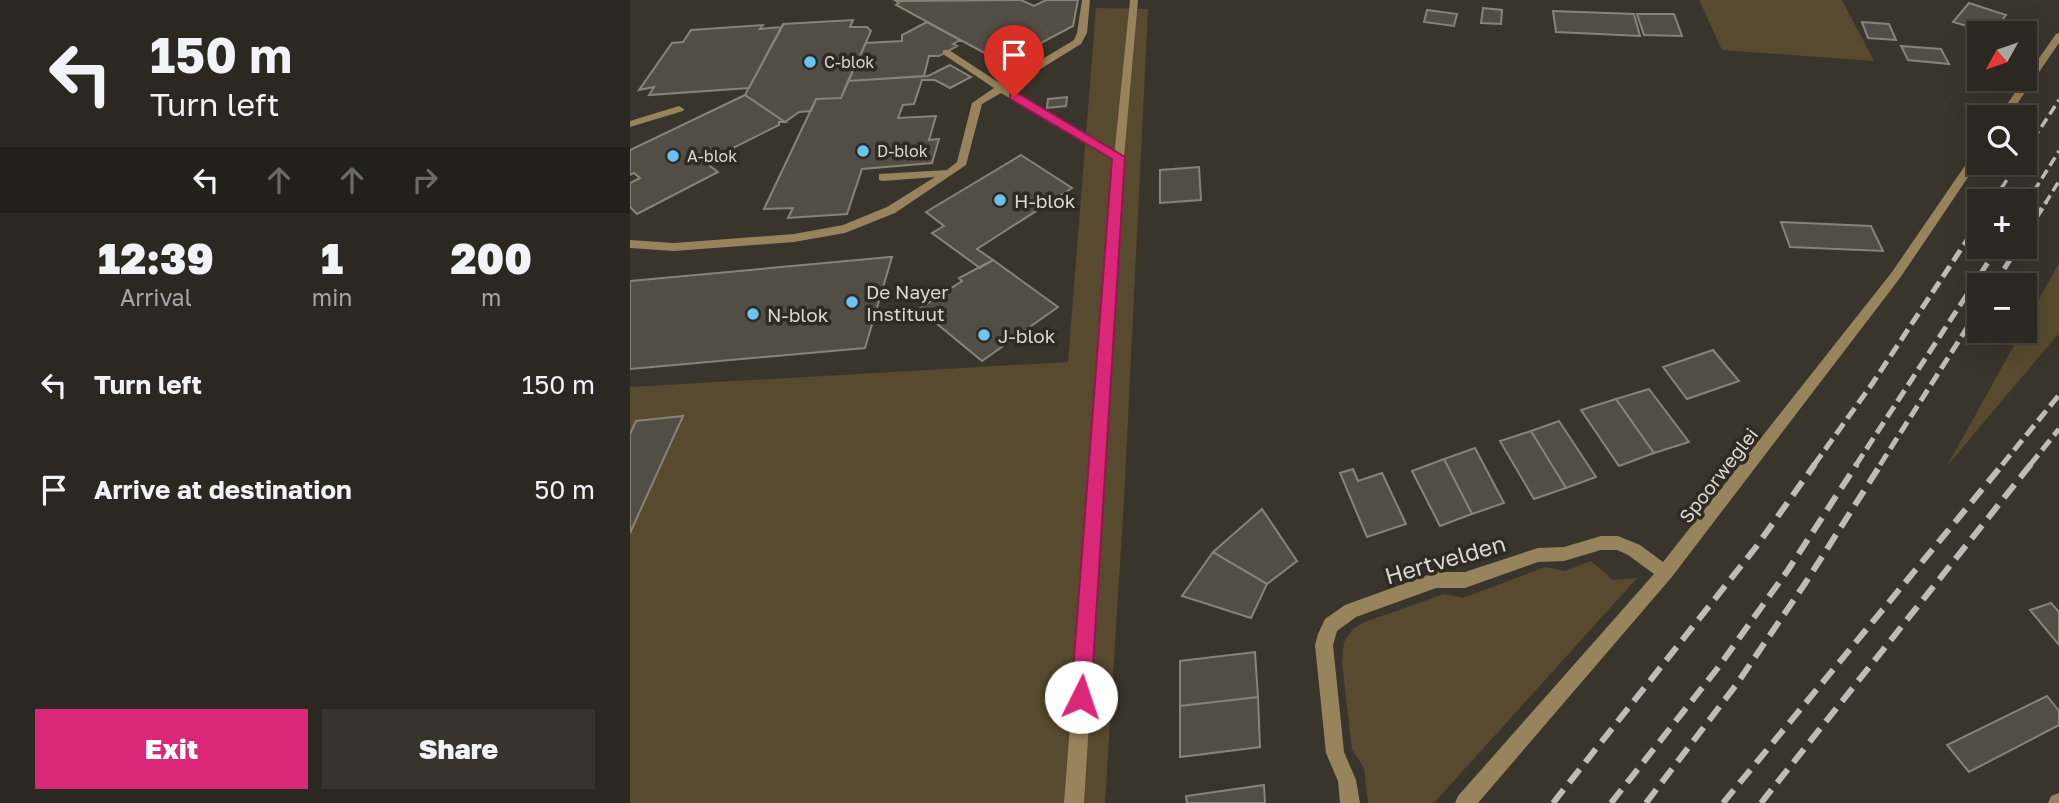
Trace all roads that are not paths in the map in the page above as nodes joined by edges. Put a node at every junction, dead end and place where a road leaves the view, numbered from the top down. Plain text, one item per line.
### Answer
1 (1086, 0) edge
2 (1134, 0) edge
3 (2059, 36) edge
4 (946, 52) dead end
5 (1001, 86) junction
6 (2011, 105) edge
7 (679, 109) dead end
8 (630, 124) edge
9 (1119, 157) junction
10 (1967, 171) edge
11 (950, 173) junction
12 (883, 177) dead end
13 (630, 244) edge
14 (1665, 573) junction
15 (1074, 803) edge
16 (1350, 803) edge
17 (1465, 803) edge

1 - 5 street
2 - 9 street
3 - 6 street
4 - 5 street
5 - 9 street
5 - 11 street
7 - 8 street
9 - 15 street
10 - 14 street, Spoorweglei
11 - 12 street
11 - 13 street
14 - 16 street, Hertvelden
14 - 17 street, Spoorweglei

